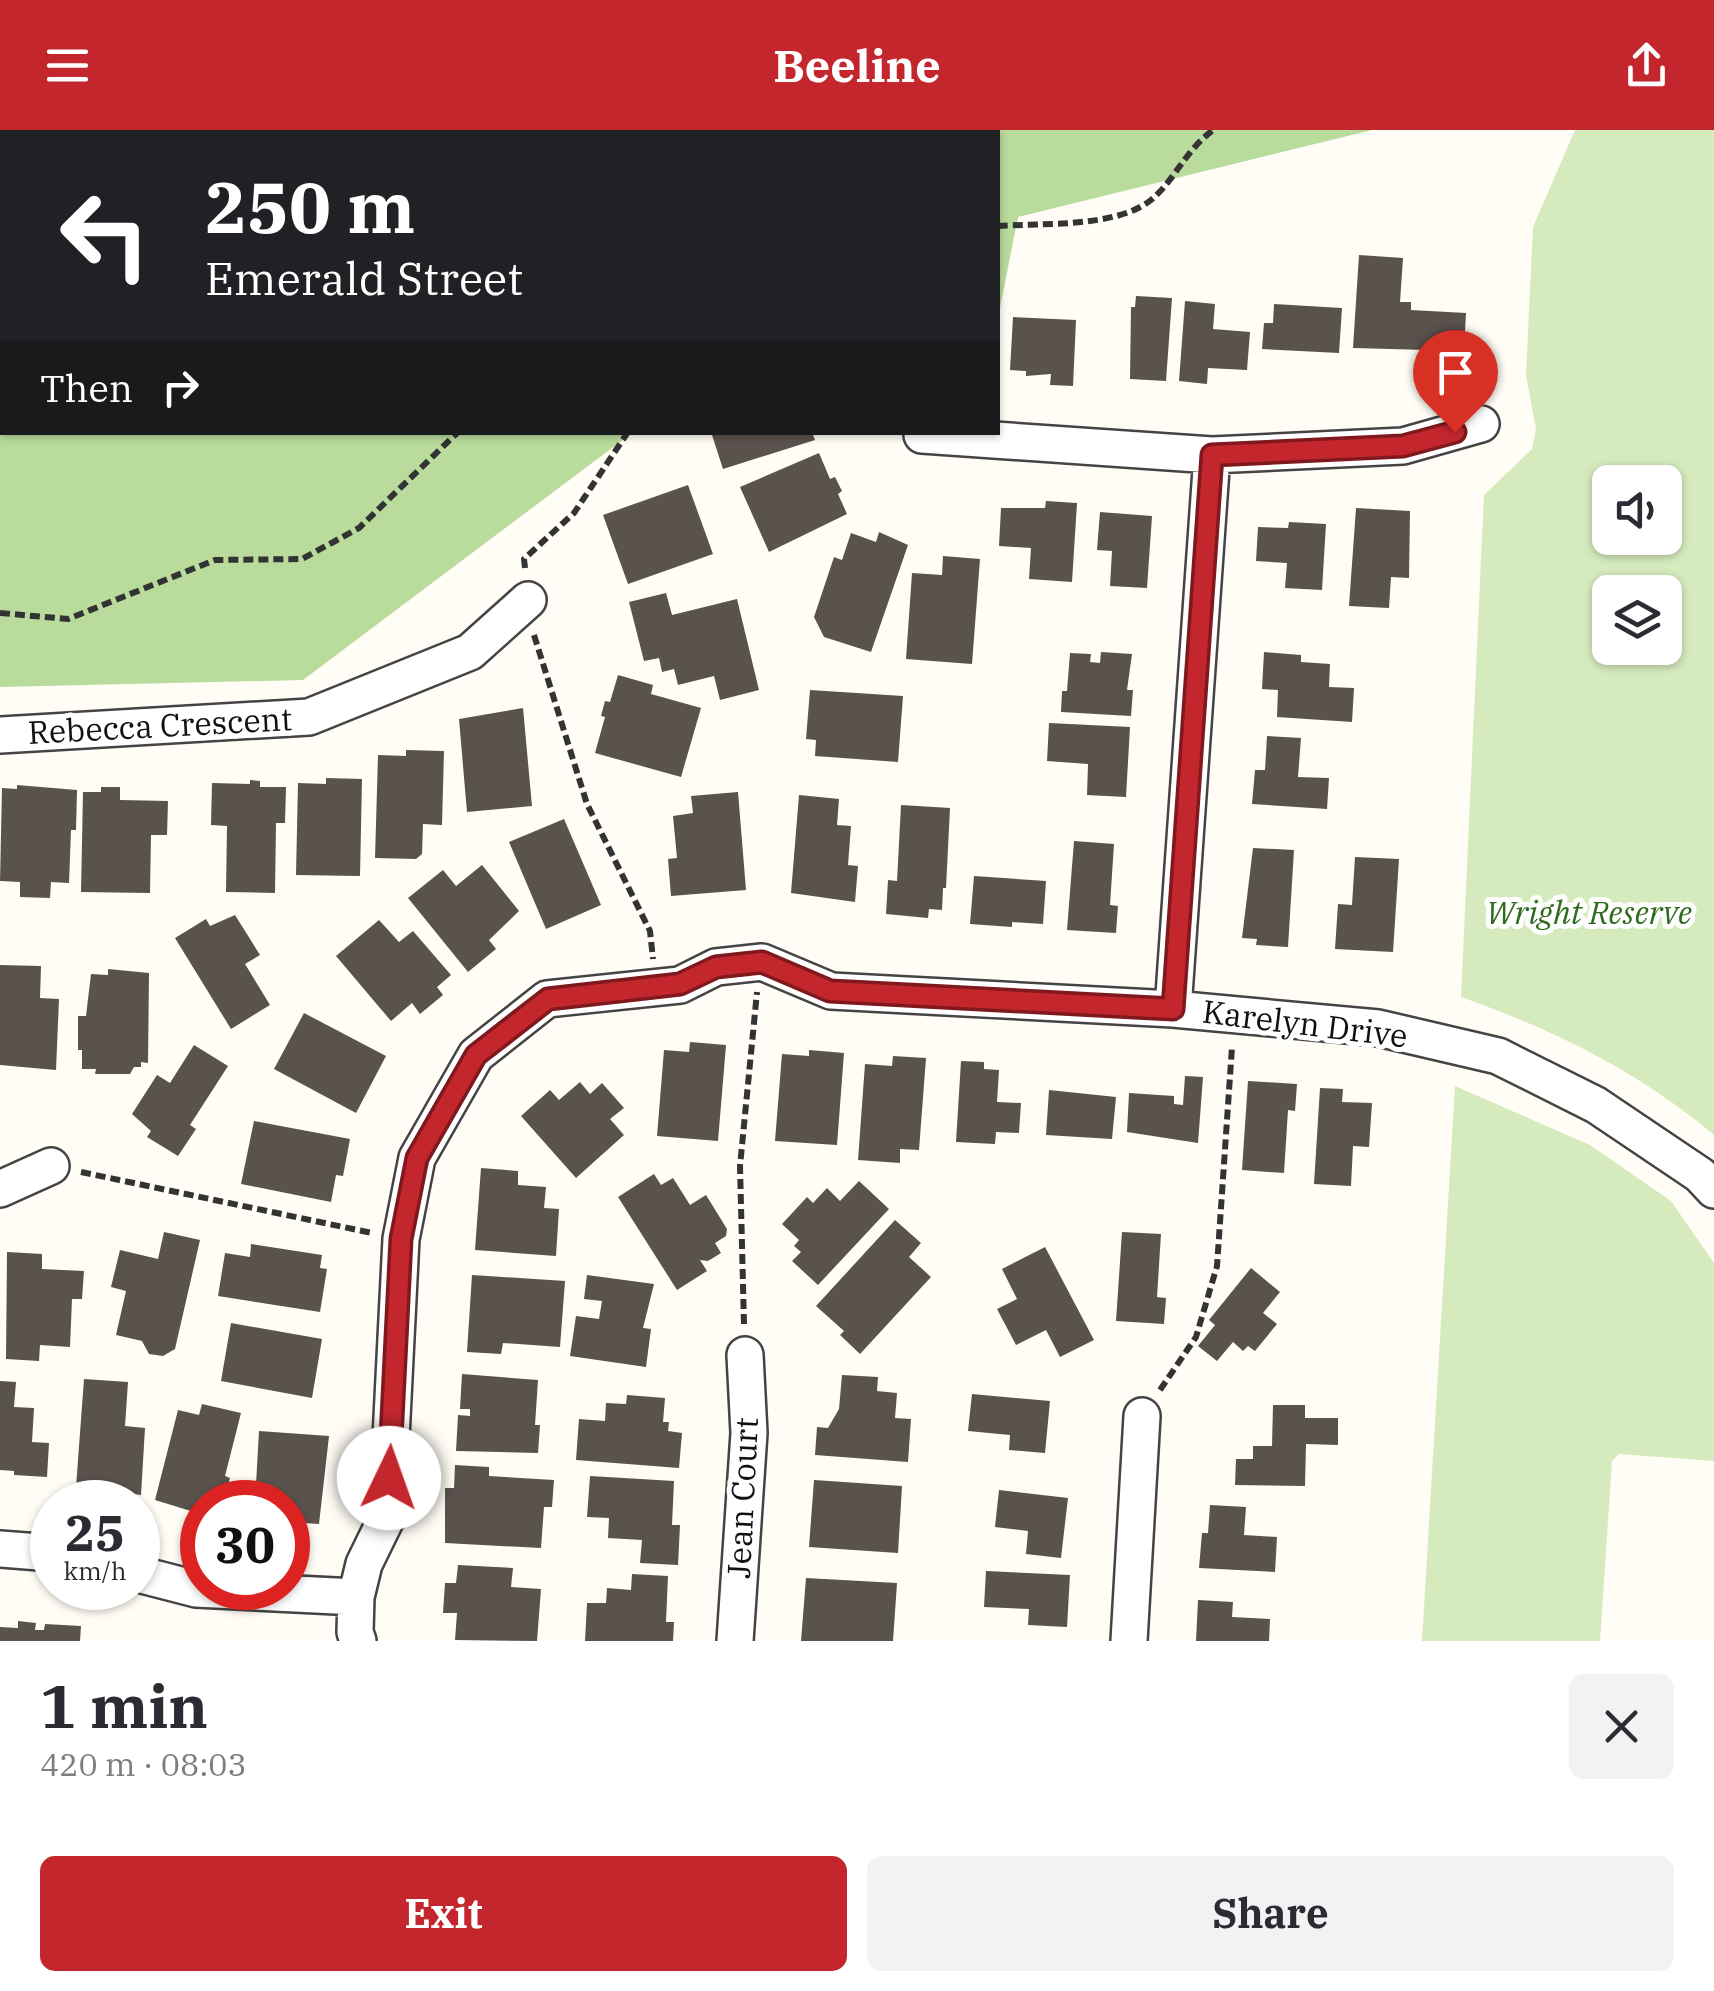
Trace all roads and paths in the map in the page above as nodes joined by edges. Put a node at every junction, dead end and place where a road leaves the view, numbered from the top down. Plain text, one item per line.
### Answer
1 (1213, 130) edge
2 (1000, 226) edge
3 (1482, 424) dead end
4 (455, 435) edge
5 (626, 435) edge
6 (936, 435) edge
7 (1212, 455) junction
8 (528, 600) junction
9 (0, 613) edge
10 (0, 735) edge
11 (762, 962) junction
12 (654, 987) junction
13 (1173, 1009) junction
14 (1234, 1014) junction
15 (50, 1166) joint
16 (0, 1189) edge
17 (1714, 1190) edge
18 (401, 1239) junction
19 (744, 1355) joint
20 (1142, 1416) joint
21 (0, 1549) edge
22 (30, 1551) edge
23 (160, 1580) edge
24 (356, 1597) junction
25 (358, 1641) edge
26 (735, 1641) edge
27 (1128, 1641) edge

1 - 2 path
3 - 7 street
4 - 9 path
5 - 8 path
6 - 7 street
7 - 13 street
8 - 10 street, Rebecca Crescent
8 - 12 path
11 - 12 street
11 - 13 street, Karelyn Drive
11 - 19 path
12 - 18 street
13 - 14 street, Karelyn Drive
14 - 17 street, Karelyn Drive
14 - 20 path
15 - 16 street
15 - 18 path
18 - 24 street
19 - 26 street, Jean Court
20 - 27 street
21 - 22 street
23 - 24 street
24 - 25 street

